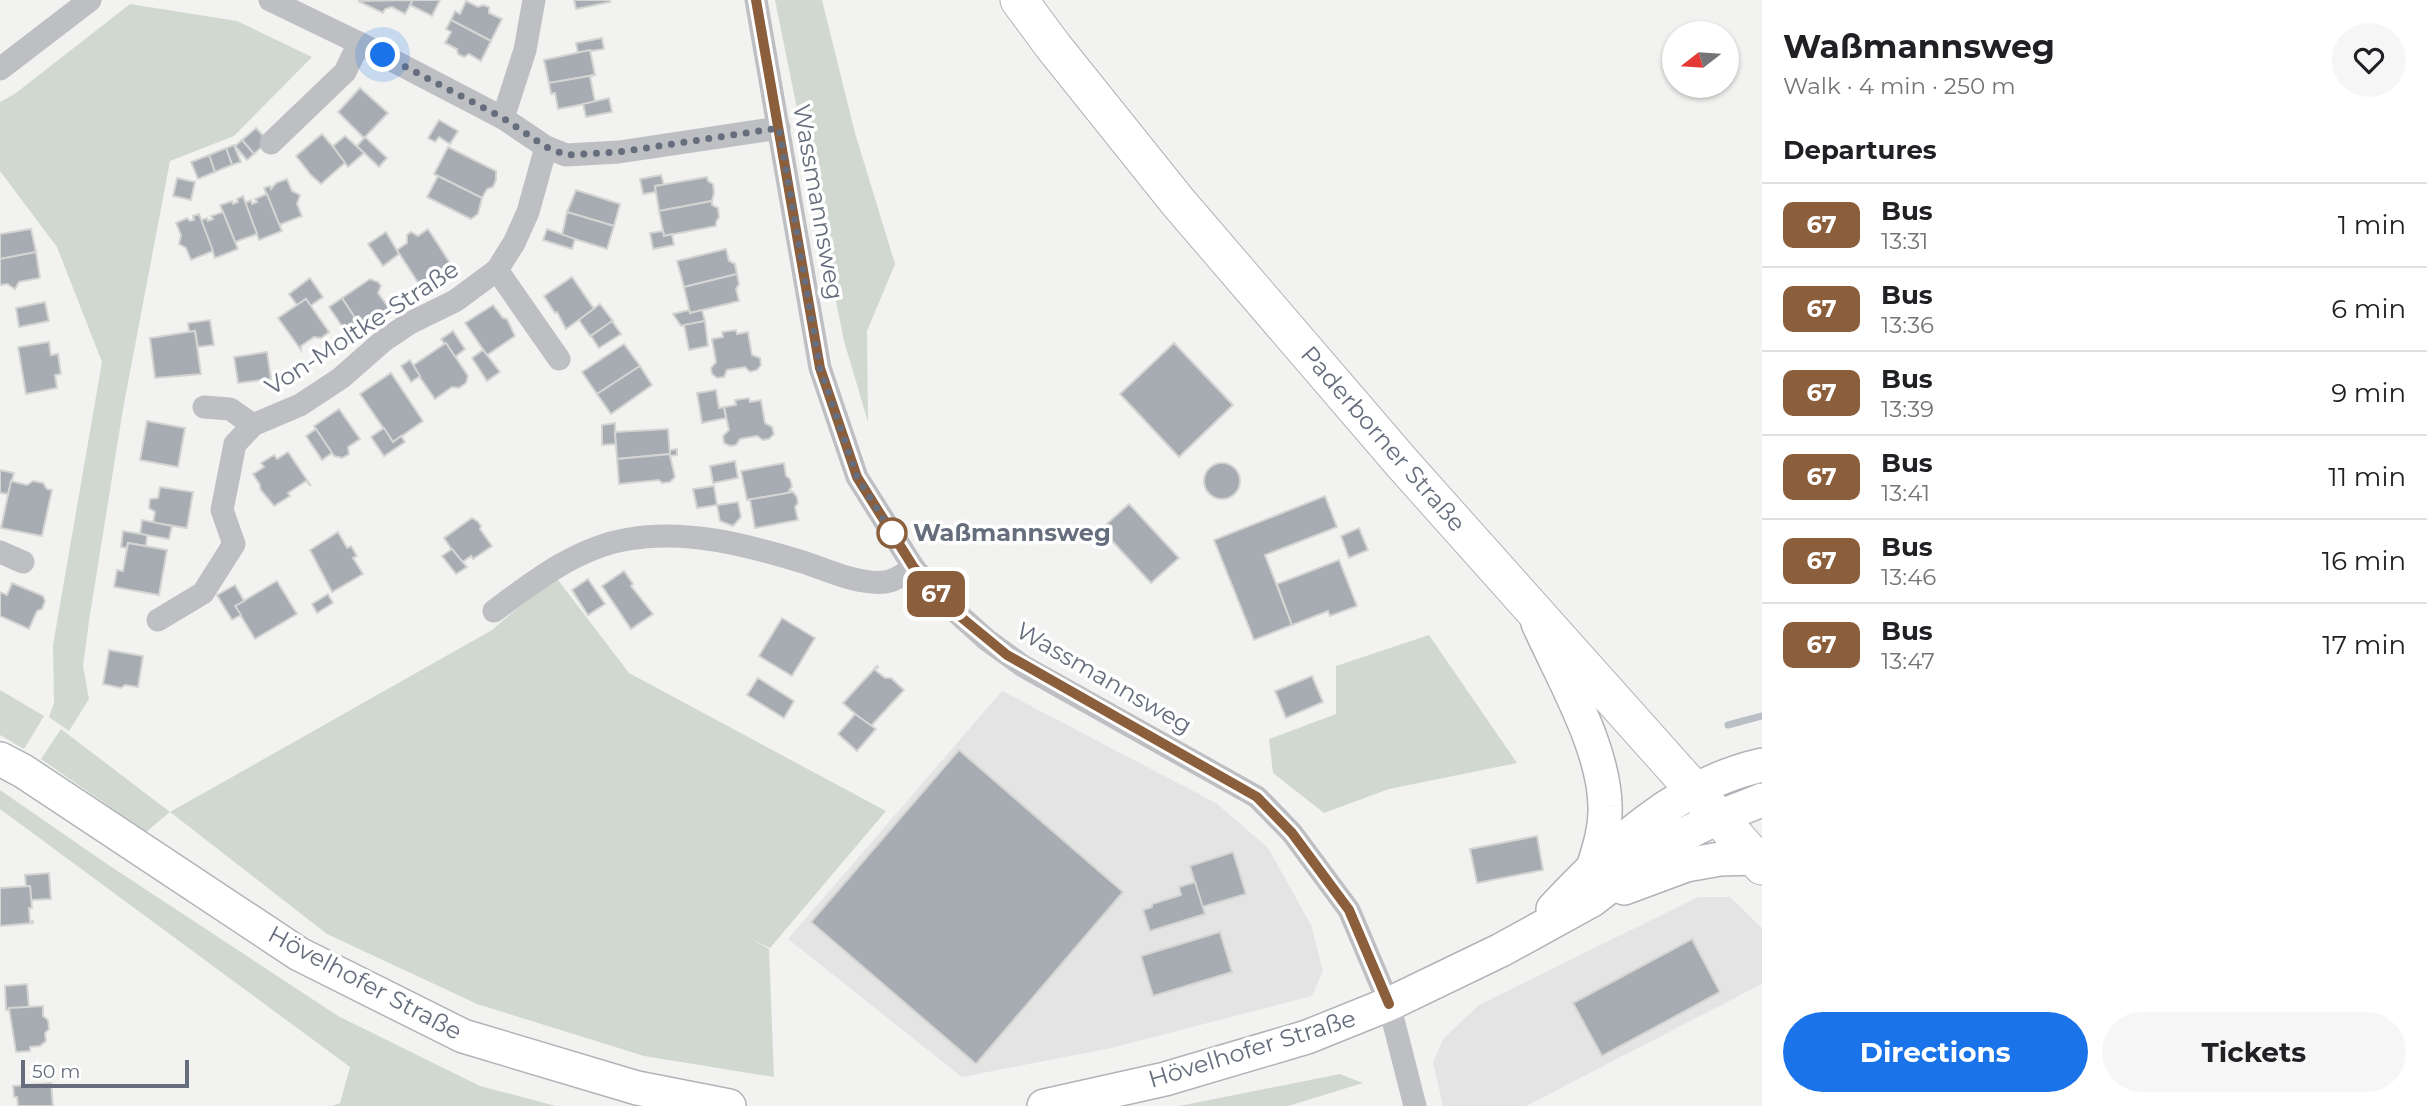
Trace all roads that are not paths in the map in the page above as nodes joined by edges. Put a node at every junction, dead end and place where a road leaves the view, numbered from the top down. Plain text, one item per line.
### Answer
1 (90, 0) edge
2 (270, 0) edge
3 (534, 0) edge
4 (756, 0) edge
5 (1019, 0) edge
6 (359, 43) junction
7 (0, 69) edge
8 (503, 118) junction
9 (779, 128) junction
10 (271, 143) dead end
11 (546, 147) junction
12 (497, 270) junction
13 (559, 359) dead end
14 (204, 407) dead end
15 (253, 425) junction
16 (0, 552) edge
17 (23, 562) dead end
18 (914, 568) junction
19 (1530, 606) junction
20 (494, 611) dead end
21 (158, 620) dead end
22 (0, 759) edge
23 (1762, 765) edge
24 (1694, 790) junction
25 (1762, 800) edge
26 (1719, 817) junction
27 (1759, 862) edge
28 (1594, 865) junction
29 (1592, 900) junction
30 (1528, 936) junction
31 (1389, 1004) junction
32 (729, 1106) edge
33 (1044, 1106) edge
34 (1415, 1106) edge

1 - 7 street
2 - 6 street
3 - 8 street
4 - 9 street, Wassmannsweg
5 - 19 main road, Paderborner Straße
6 - 8 street
6 - 10 street
8 - 11 street
9 - 11 street
9 - 18 street, Wassmannsweg
11 - 12 street, Von-Moltke-Straße
12 - 13 street, Von-Moltke-Straße
12 - 15 street, Von-Moltke-Straße
14 - 15 street, Von-Moltke-Straße
15 - 21 street, Von-Moltke-Straße
16 - 17 street
18 - 20 street
18 - 31 street, Wassmannsweg
19 - 24 main road, Paderborner Straße
19 - 28 main road
22 - 32 main road, Hövelhofer Straße
23 - 24 main road, Hövelhofer Straße
24 - 26 main road, Paderborner Straße
24 - 28 main road, Hövelhofer Straße
25 - 26 main road, Hövelhofer Straße
26 - 27 main road, Paderborner Straße
26 - 29 main road, Hövelhofer Straße
27 - 29 main road
28 - 30 main road, Hövelhofer Straße
29 - 30 main road, Hövelhofer Straße
30 - 31 main road, Hövelhofer Straße
31 - 33 main road, Hövelhofer Straße
31 - 34 street, Wassmannsweg

